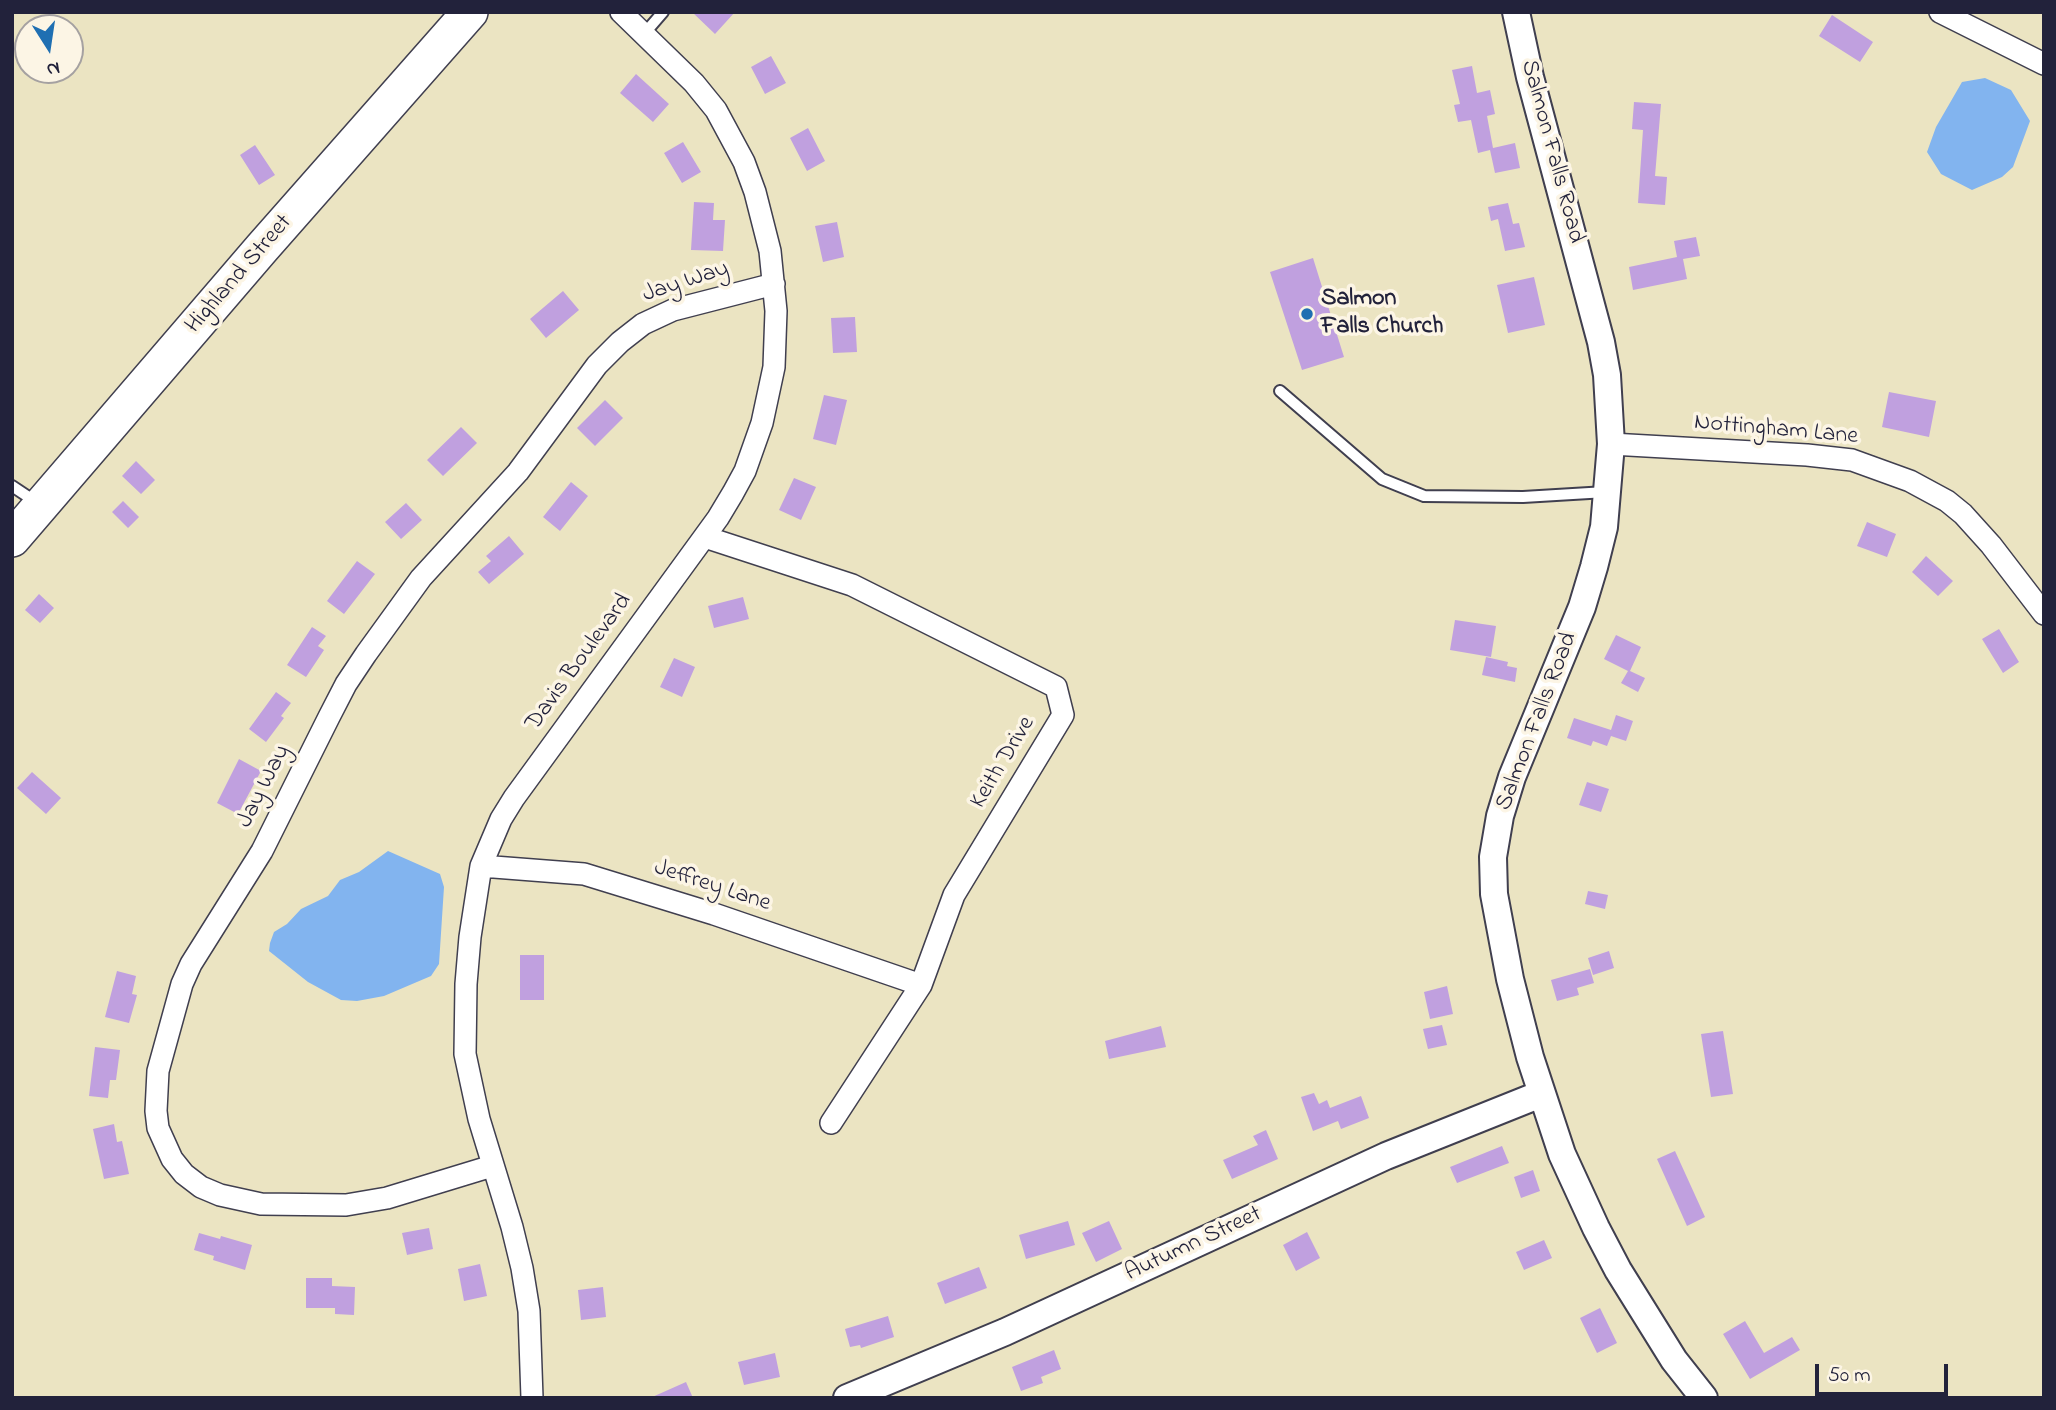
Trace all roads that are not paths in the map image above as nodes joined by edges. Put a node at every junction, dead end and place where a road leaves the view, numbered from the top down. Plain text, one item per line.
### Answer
1 (470, 12) edge
2 (621, 12) edge
3 (663, 12) edge
4 (1516, 12) edge
5 (1940, 12) edge
6 (644, 34) junction
7 (2044, 64) edge
8 (774, 284) junction
9 (1280, 391) dead end
10 (1611, 444) junction
11 (12, 486) edge
12 (1608, 492) junction
13 (41, 506) junction
14 (705, 537) junction
15 (12, 539) edge
16 (2044, 614) edge
17 (481, 866) junction
18 (921, 985) junction
19 (1541, 1094) junction
20 (831, 1123) dead end
21 (492, 1166) junction
22 (532, 1398) edge
23 (847, 1398) edge
24 (1704, 1398) edge

1 - 13 highway, Highland Street
2 - 6 street, Davis Boulevard
3 - 6 lane
4 - 10 street, Salmon Falls Road
5 - 7 street
6 - 8 street, Davis Boulevard
8 - 14 street, Davis Boulevard
8 - 21 street, Jay Way
9 - 12 lane
10 - 12 street, Salmon Falls Road
10 - 16 street, Nottingham Lane
11 - 13 lane
12 - 19 street, Salmon Falls Road
13 - 15 highway, Highland Street
14 - 17 street, Davis Boulevard
14 - 18 street, Keith Drive
17 - 18 street, Jeffrey Lane
17 - 21 street, Davis Boulevard
18 - 20 street, Keith Drive
19 - 23 street, Autumn Street
19 - 24 street, Salmon Falls Road
21 - 22 street, Davis Boulevard

